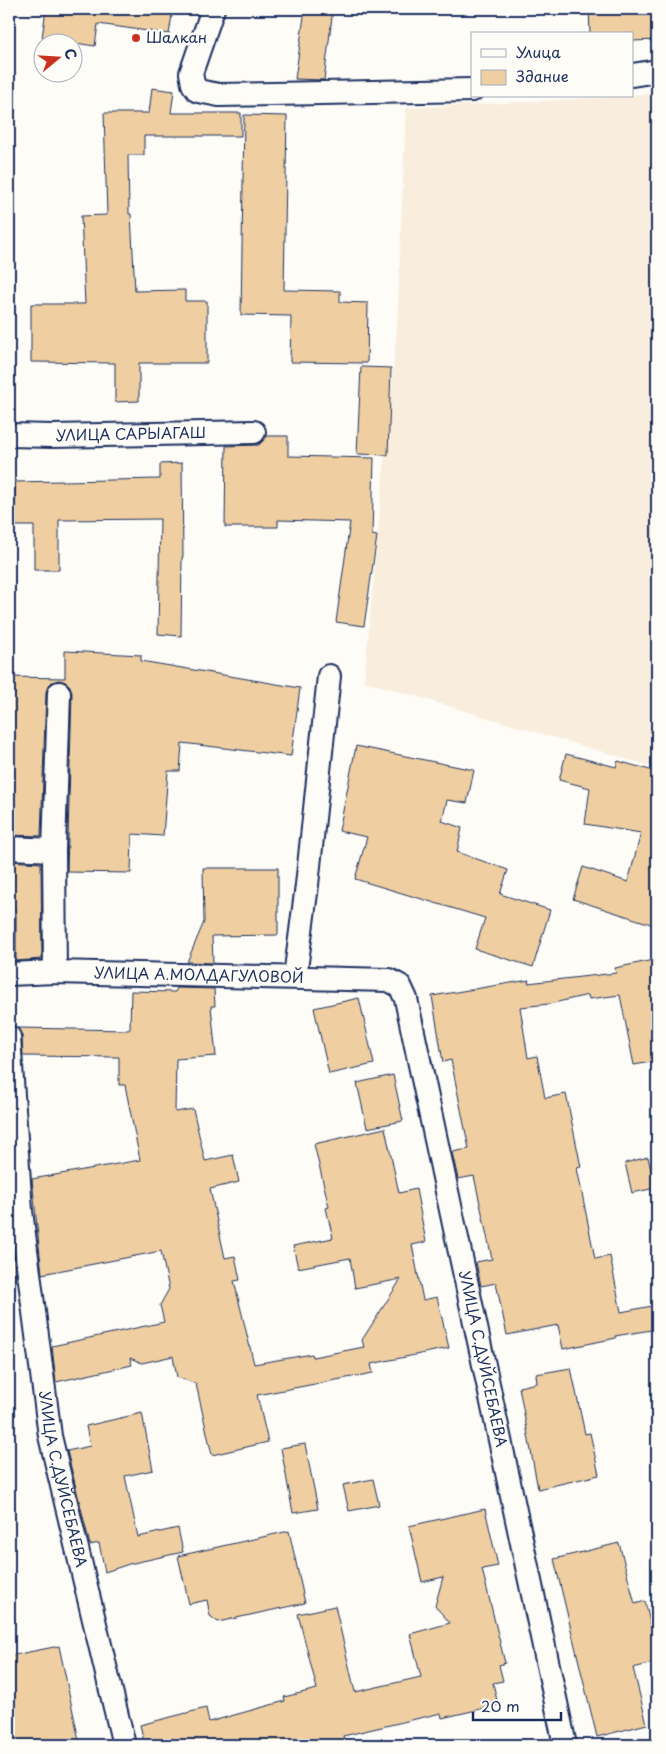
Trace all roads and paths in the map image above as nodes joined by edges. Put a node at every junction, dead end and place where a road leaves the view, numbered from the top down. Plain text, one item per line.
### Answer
1 (213, 9) edge
2 (657, 71) edge
3 (634, 75) edge
4 (471, 90) edge
5 (254, 432) dead end
6 (9, 435) edge
7 (328, 676) dead end
8 (59, 693) dead end
9 (9, 848) edge
10 (54, 850) junction
11 (55, 972) junction
12 (9, 974) edge
13 (294, 977) junction
14 (389, 980) joint
15 (9, 1037) edge
16 (15, 1212) edge
17 (124, 1745) edge
18 (565, 1745) edge

1 - 4 street
2 - 3 street
5 - 6 street, УЛИЦА САРЫАГАШ
7 - 13 street
8 - 10 street
9 - 10 street
10 - 11 street
11 - 12 street, УЛИЦА А.МОЛДАГУЛОВОЙ
11 - 13 street, УЛИЦА А.МОЛДАГУЛОВОЙ
13 - 14 street, УЛИЦА А.МОЛДАГУЛОВОЙ
14 - 18 street, УЛИЦА С.ДУЙСЕБАЕВА
15 - 16 street, УЛИЦА С.ДУЙСЕБАЕВА
16 - 17 street, УЛИЦА С.ДУЙСЕБАЕВА

